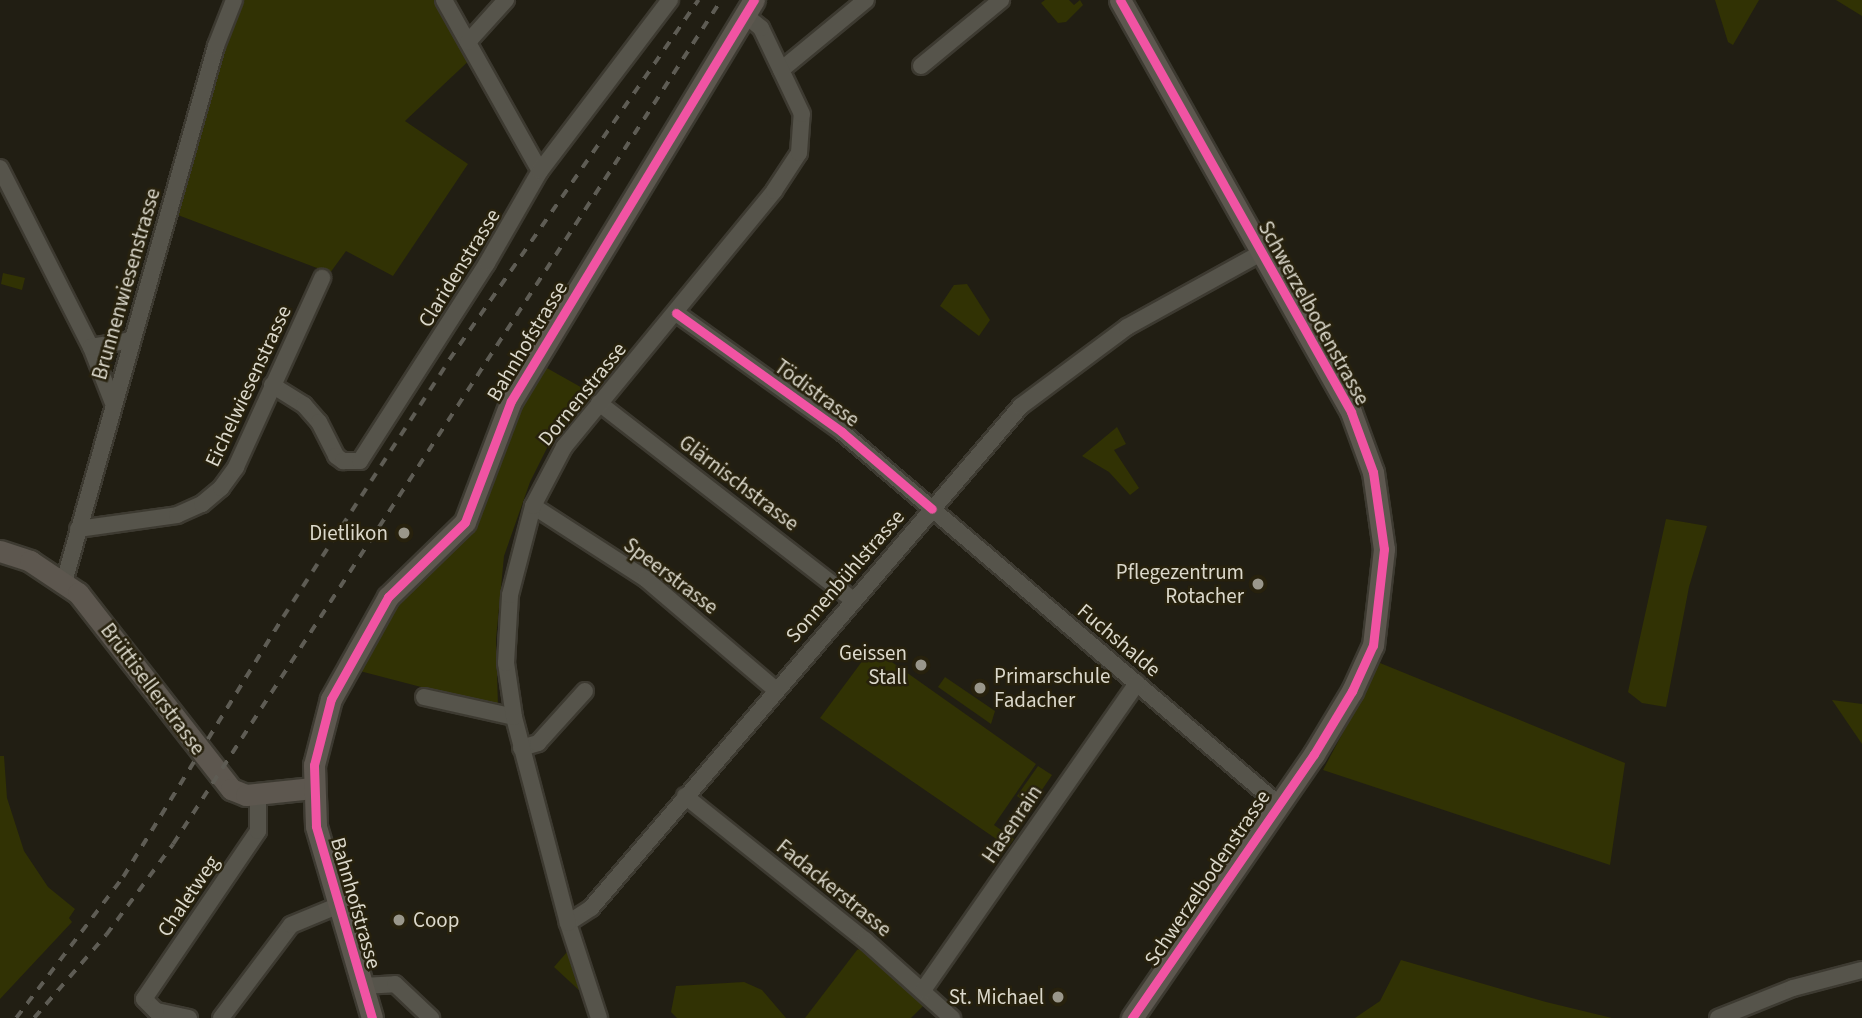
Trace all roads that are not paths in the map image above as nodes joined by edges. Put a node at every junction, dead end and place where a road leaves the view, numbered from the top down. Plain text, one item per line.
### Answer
1 (234, 0) edge
2 (444, 0) edge
3 (506, 0) edge
4 (670, 0) edge
5 (866, 0) edge
6 (1001, 0) edge
7 (1120, 0) edge
8 (749, 7) edge
9 (468, 42) junction
10 (921, 66) dead end
11 (781, 70) junction
12 (0, 168) edge
13 (540, 171) junction
14 (1261, 253) junction
15 (322, 278) dead end
16 (676, 313) junction
17 (132, 340) junction
18 (91, 347) junction
19 (272, 385) junction
20 (113, 403) junction
21 (599, 403) junction
22 (533, 506) junction
23 (932, 509) junction
24 (78, 528) junction
25 (0, 551) edge
26 (64, 582) junction
27 (852, 599) junction
28 (1137, 682) junction
29 (775, 689) junction
30 (584, 691) dead end
31 (425, 697) dead end
32 (514, 717) junction
33 (521, 748) junction
34 (313, 788) junction
35 (258, 795) junction
36 (685, 796) junction
37 (1278, 804) junction
38 (337, 905) junction
39 (568, 923) junction
40 (1862, 970) edge
41 (362, 986) junction
42 (923, 989) junction
43 (155, 1015) edge
44 (189, 1018) edge
45 (221, 1018) edge
46 (372, 1018) edge
47 (431, 1018) edge
48 (599, 1018) edge
49 (952, 1018) edge
50 (1132, 1018) edge
51 (1718, 1018) edge

1 - 17 street, Brunnenwiesenstrasse
2 - 9 street
3 - 9 street
4 - 13 street, Claridenstrasse
5 - 11 street
6 - 10 street
7 - 14 street, Schwerzelbodenstrasse
8 - 11 street, Dornenstrasse
8 - 34 street, Bahnhofstrasse
9 - 13 street
11 - 16 street, Dornenstrasse
12 - 18 street
13 - 19 street, Claridenstrasse
14 - 23 street, Sonnenbühlstrasse
14 - 37 street, Schwerzelbodenstrasse
15 - 19 street, Eichelwiesenstrasse
16 - 21 street, Dornenstrasse
16 - 23 street, Tödistrasse
17 - 18 street
17 - 20 street, Brunnenwiesenstrasse
18 - 20 street
19 - 24 street, Eichelwiesenstrasse
20 - 24 street, Brunnenwiesenstrasse
21 - 22 street, Dornenstrasse
21 - 27 street, Glärnischstrasse
22 - 29 street, Speerstrasse
22 - 32 street, Dornenstrasse
23 - 27 street, Sonnenbühlstrasse
23 - 28 street, Fuchshalde
24 - 26 street, Brunnenwiesenstrasse
25 - 26 street, Brüttisellerstrasse
26 - 35 street, Brüttisellerstrasse
27 - 29 street, Sonnenbühlstrasse
28 - 37 street, Fuchshalde
28 - 42 street, Hasenrain
29 - 36 street, Sonnenbühlstrasse
30 - 33 street
31 - 32 street
32 - 33 street, Dornenstrasse
33 - 39 street, Dornenstrasse
34 - 35 street, Brüttisellerstrasse
34 - 38 street, Bahnhofstrasse
35 - 43 street, Chaletweg
36 - 39 street, Sonnenbühlstrasse
36 - 42 street, Fadackerstrasse
37 - 50 street, Schwerzelbodenstrasse
38 - 41 street, Bahnhofstrasse
38 - 45 street
39 - 48 street, Dornenstrasse
40 - 51 street
41 - 46 street, Bahnhofstrasse
41 - 47 street
42 - 49 street, Fadackerstrasse
43 - 44 street, Chaletweg

